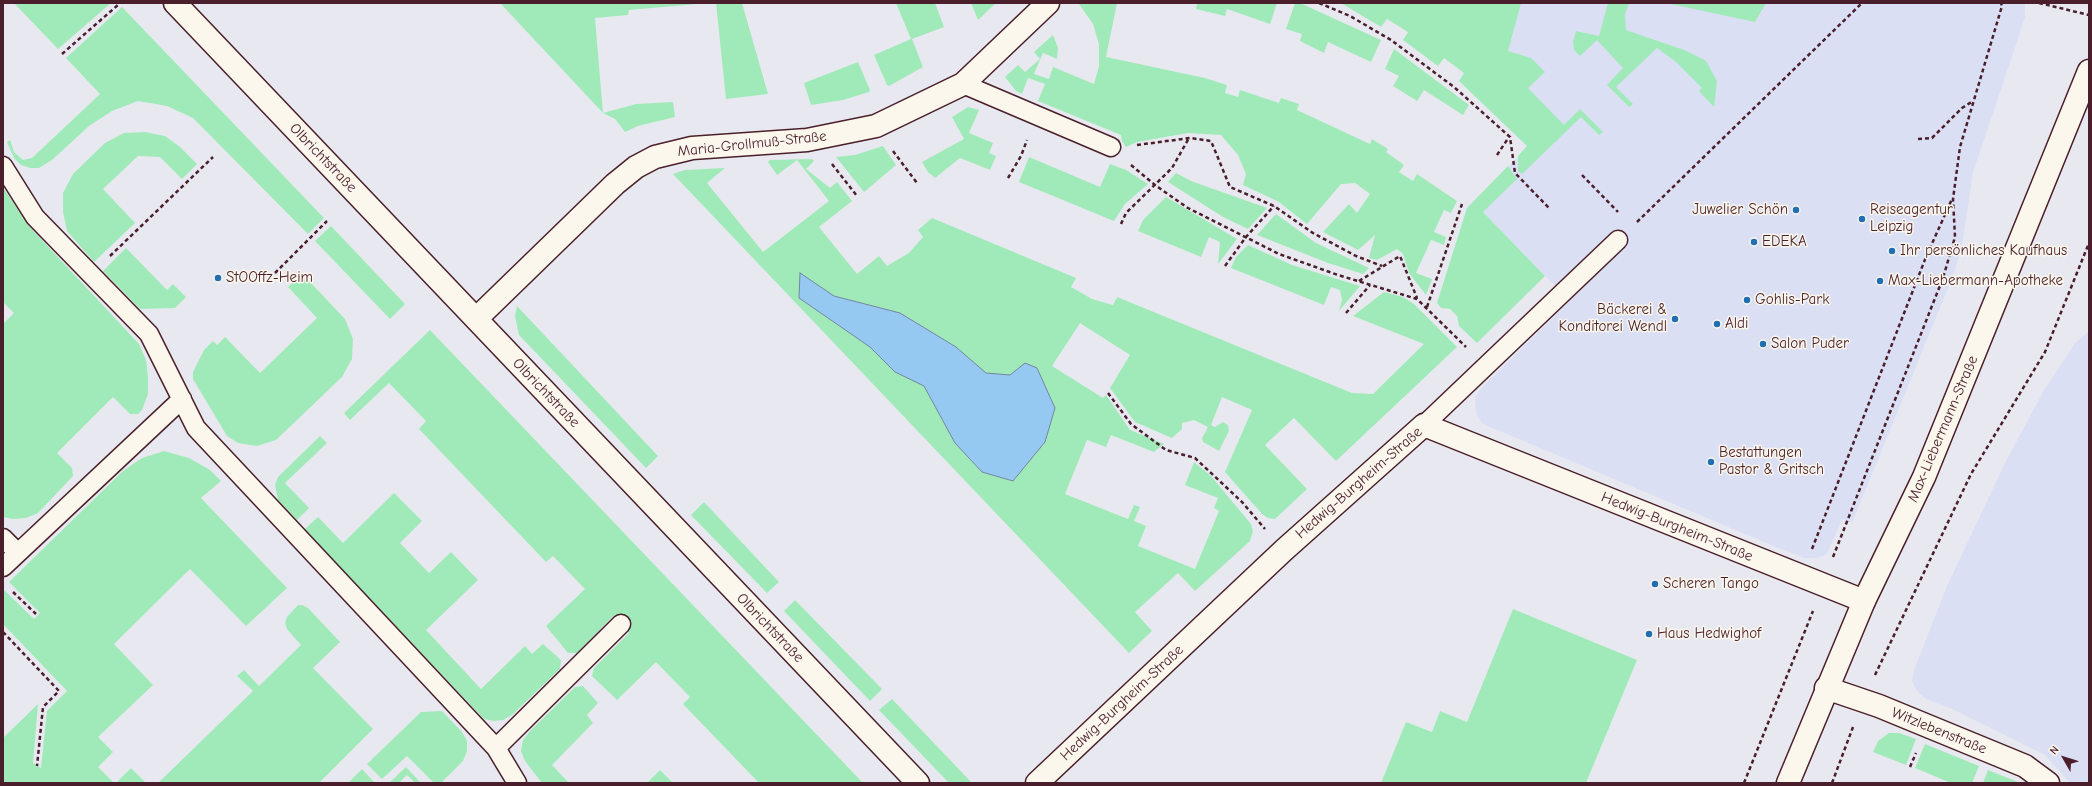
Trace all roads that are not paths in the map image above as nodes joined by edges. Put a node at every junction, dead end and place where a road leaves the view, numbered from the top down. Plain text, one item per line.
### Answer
1 (175, 3) edge
2 (1048, 3) edge
3 (2089, 71) edge
4 (963, 84) junction
5 (1111, 147) road end
6 (3, 166) edge
7 (1618, 240) road end
8 (476, 319) junction
9 (182, 399) junction
10 (1424, 425) junction
11 (3, 538) edge
12 (18, 553) junction
13 (3, 567) edge
14 (1864, 601) junction
15 (621, 624) dead end
16 (1826, 688) junction
17 (496, 748) junction
18 (517, 783) edge
19 (918, 783) edge
20 (1037, 783) edge
21 (1788, 783) edge
22 (2048, 783) edge

1 - 8 street, Olbrichtstraße
2 - 4 street, Maria-Grollmuß-Straße
3 - 14 street, Max-Liebermann-Straße
4 - 5 lane
4 - 8 street, Maria-Grollmuß-Straße
6 - 9 lane
7 - 10 lane
8 - 19 street, Olbrichtstraße
9 - 12 lane
9 - 17 lane
10 - 14 street, Hedwig-Burgheim-Straße
10 - 20 street, Hedwig-Burgheim-Straße
11 - 12 lane
12 - 13 lane
14 - 16 street, Max-Liebermann-Straße
15 - 17 lane
16 - 21 street, Max-Liebermann-Straße
16 - 22 street, Witzlebenstraße
17 - 18 lane

